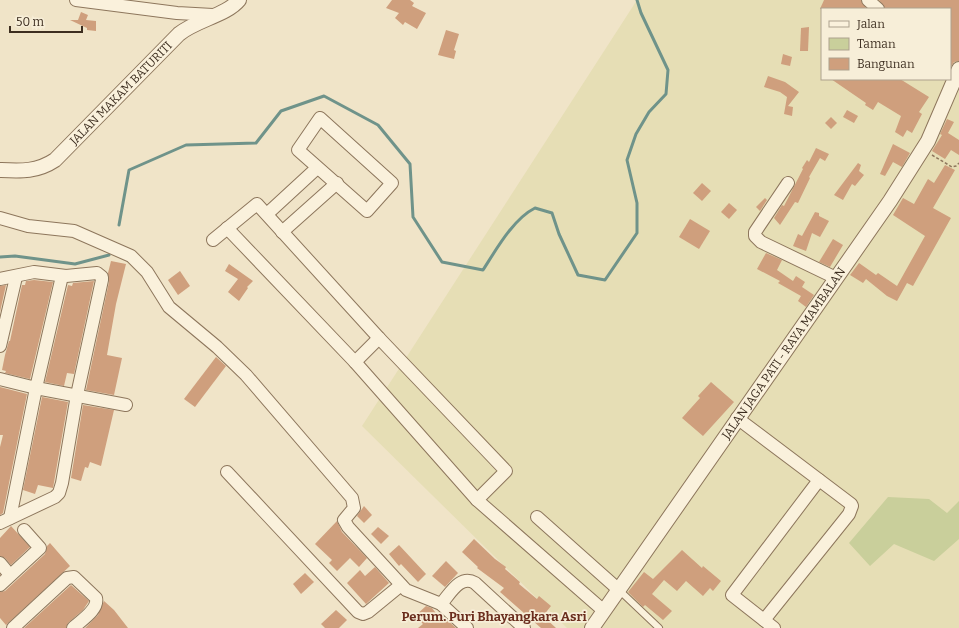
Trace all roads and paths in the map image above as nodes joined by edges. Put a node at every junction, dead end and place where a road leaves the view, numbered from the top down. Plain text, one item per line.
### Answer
1 (76, 0) edge
2 (239, 0) edge
3 (868, 0) edge
4 (877, 8) edge
5 (213, 15) junction
6 (955, 72) edge
7 (922, 150) junction
8 (959, 163) edge
9 (316, 168) junction
10 (0, 170) edge
11 (337, 183) junction
12 (788, 183) dead end
13 (267, 214) junction
14 (0, 218) edge
15 (227, 228) junction
16 (282, 232) junction
17 (213, 240) dead end
18 (62, 276) junction
19 (16, 277) junction
20 (836, 278) junction
21 (0, 279) edge
22 (379, 338) junction
23 (0, 346) edge
24 (355, 362) junction
25 (0, 379) edge
26 (36, 388) junction
27 (77, 395) junction
28 (126, 405) dead end
29 (737, 418) junction
30 (227, 472) dead end
31 (819, 480) junction
32 (477, 500) junction
33 (537, 517) dead end
34 (5, 520) edge
35 (24, 530) dead end
36 (0, 564) edge
37 (10, 575) junction
38 (0, 584) edge
39 (401, 585) junction
40 (619, 590) junction
41 (441, 604) junction
42 (604, 611) junction
43 (764, 620) junction
44 (13, 628) edge
45 (72, 628) edge
46 (467, 628) edge
47 (524, 628) edge
48 (592, 628) edge
49 (659, 628) edge
50 (774, 628) edge

1 - 5 street
2 - 5 street, JALAN MAKAM BATURITI
3 - 4 street
5 - 10 street, JALAN MAKAM BATURITI
6 - 7 street, JALAN JAGA PATI - RAYA MAMBALAN
7 - 8 path
7 - 20 street, JALAN JAGA PATI - RAYA MAMBALAN
9 - 11 street
9 - 11 street
9 - 13 street
11 - 16 street
12 - 20 street
13 - 15 street
13 - 16 street
14 - 39 street
15 - 17 street
15 - 24 street
16 - 22 street
18 - 19 street
18 - 26 street
18 - 27 street
19 - 21 street
19 - 23 street
20 - 29 street, JALAN JAGA PATI - RAYA MAMBALAN
22 - 24 street
22 - 32 street
24 - 32 street
25 - 26 street
26 - 27 street
26 - 34 street
27 - 28 street
27 - 34 street
29 - 31 street
29 - 40 street, JALAN JAGA PATI - RAYA MAMBALAN
30 - 39 street
31 - 43 street
31 - 43 street
32 - 42 street
33 - 40 street
35 - 37 street
36 - 37 street
37 - 38 street
39 - 41 street
40 - 42 street, JALAN JAGA PATI - RAYA MAMBALAN
40 - 49 lane
41 - 46 street
41 - 47 street
42 - 48 street, JALAN JAGA PATI - RAYA MAMBALAN
43 - 50 street
44 - 45 street

